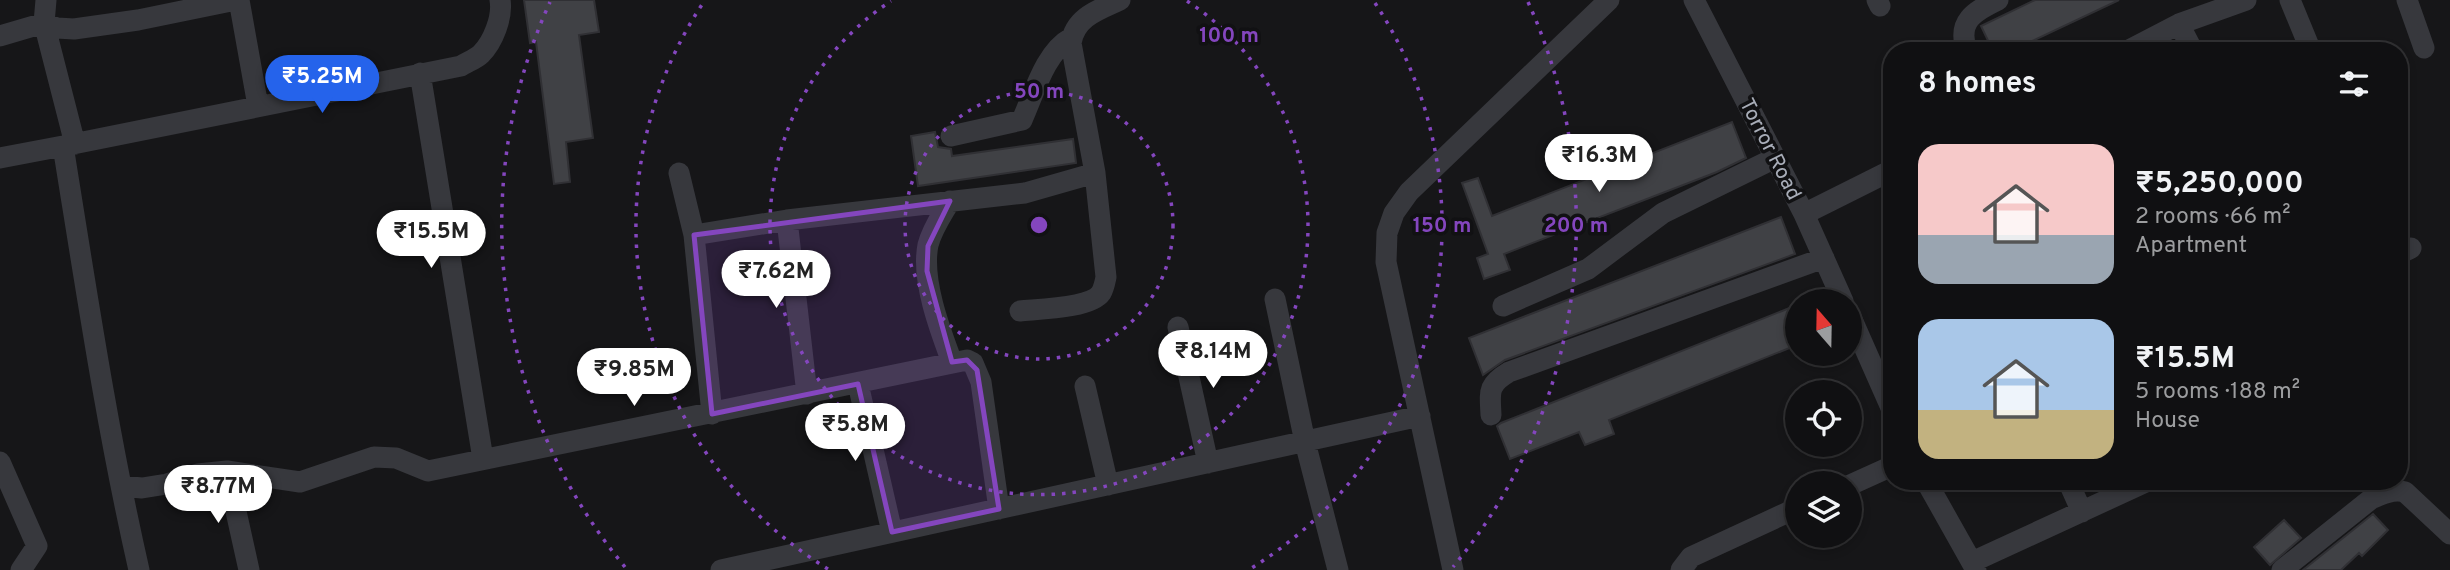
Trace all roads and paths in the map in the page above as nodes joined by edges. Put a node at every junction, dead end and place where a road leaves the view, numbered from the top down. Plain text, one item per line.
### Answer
1 (46, 0) edge
2 (237, 0) edge
3 (500, 0) edge
4 (1120, 0) edge
5 (1609, 0) edge
6 (1694, 0) edge
7 (1998, 0) edge
8 (2246, 0) edge
9 (2290, 0) edge
10 (2407, 0) edge
11 (44, 23) junction
12 (2179, 24) junction
13 (0, 36) edge
14 (1071, 38) junction
15 (1964, 42) edge
16 (2144, 42) edge
17 (2188, 42) edge
18 (2307, 42) edge
19 (2424, 48) dead end
20 (420, 73) junction
21 (258, 106) junction
22 (951, 136) dead end
23 (69, 145) junction
24 (0, 158) edge
25 (1775, 158) junction
26 (679, 173) dead end
27 (1095, 173) junction
28 (1883, 174) edge
29 (950, 201) junction
30 (1804, 214) junction
31 (787, 220) junction
32 (694, 235) junction
33 (1824, 258) junction
34 (1838, 289) edge
35 (1275, 299) dead end
36 (1503, 306) dead end
37 (1020, 311) dead end
38 (1178, 327) dead end
39 (1862, 342) edge
40 (952, 362) junction
41 (858, 384) junction
42 (1085, 386) dead end
43 (1883, 390) edge
44 (807, 394) junction
45 (712, 414) junction
46 (1491, 415) dead end
47 (1420, 416) junction
48 (1305, 442) junction
49 (483, 459) junction
50 (0, 462) edge
51 (1208, 463) junction
52 (1883, 470) edge
53 (227, 471) junction
54 (1862, 480) edge
55 (1108, 485) junction
56 (121, 486) junction
57 (1931, 490) edge
58 (2072, 490) edge
59 (2129, 490) edge
60 (999, 509) junction
61 (2082, 512) junction
62 (1785, 513) edge
63 (892, 532) junction
64 (2450, 534) edge
65 (1974, 566) edge
66 (22, 570) edge
67 (139, 570) edge
68 (249, 570) edge
69 (721, 570) edge
70 (1338, 570) edge
71 (1453, 570) edge
72 (1681, 570) edge
73 (2282, 570) edge

1 - 11 street
2 - 11 street
2 - 21 street
3 - 20 street
4 - 14 street
5 - 47 street
6 - 25 street, Torror Road
7 - 15 street
8 - 12 street
9 - 18 street
10 - 19 street
11 - 13 street
11 - 23 street
12 - 16 street
12 - 17 street
14 - 22 street
14 - 27 street
20 - 21 street
20 - 49 street
21 - 23 street
23 - 24 street
23 - 56 street
25 - 30 street, Torror Road
25 - 36 street
26 - 32 street
27 - 29 street
27 - 37 street
28 - 30 street
29 - 31 street
29 - 40 street
30 - 33 street, Torror Road
31 - 32 street
31 - 44 street
32 - 45 street
33 - 34 street, Torror Road
33 - 46 street
35 - 48 street
38 - 51 street
39 - 43 street
40 - 41 street
40 - 60 street
41 - 44 street
41 - 63 street
42 - 55 street
44 - 45 street
45 - 49 street
47 - 48 street
47 - 71 street
48 - 51 street
48 - 70 street
49 - 53 street
50 - 66 street
51 - 55 street
52 - 54 street
53 - 56 street
53 - 68 street
55 - 60 street
56 - 67 street
57 - 65 street
58 - 61 street
59 - 61 street
60 - 63 street
61 - 65 street
62 - 72 street
63 - 69 street
64 - 73 street

